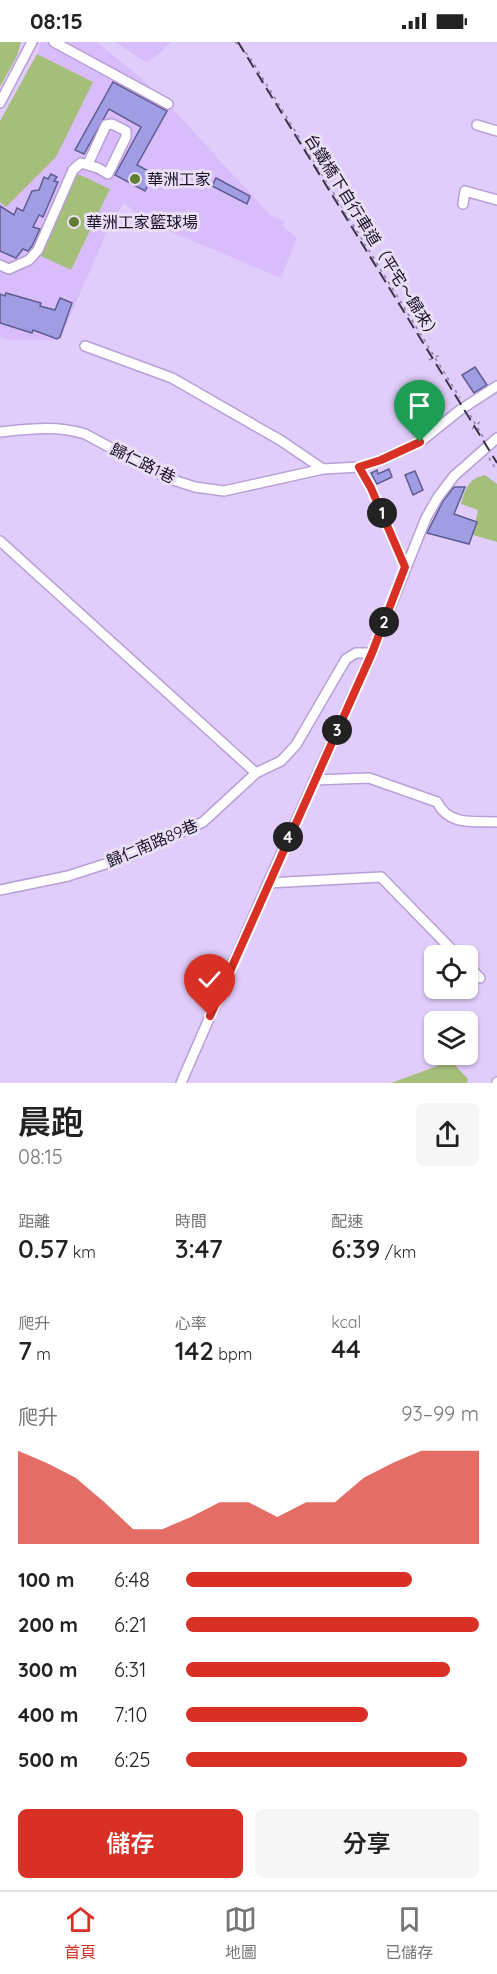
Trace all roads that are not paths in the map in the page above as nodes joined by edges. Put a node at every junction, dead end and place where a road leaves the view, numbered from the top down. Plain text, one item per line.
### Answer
1 (32, 42) edge
2 (54, 42) edge
3 (0, 103) edge
4 (168, 105) dead end
5 (477, 125) dead end
6 (497, 131) edge
7 (88, 164) junction
8 (497, 200) edge
9 (463, 204) dead end
10 (0, 265) edge
11 (85, 345) dead end
12 (497, 386) edge
13 (0, 432) edge
14 (497, 438) edge
15 (359, 467) junction
16 (323, 470) junction
17 (0, 541) edge
18 (405, 567) junction
19 (372, 653) junction
20 (256, 773) junction
21 (314, 780) junction
22 (497, 822) edge
23 (268, 883) junction
24 (0, 890) edge
25 (447, 945) edge
26 (181, 1083) edge

1 - 3 street
2 - 4 street
5 - 6 street
7 - 7 street
7 - 10 street
8 - 9 street
11 - 16 street
12 - 15 street, 歸仁路1巷
13 - 16 street, 歸仁路1巷
14 - 18 street
15 - 16 street, 歸仁路1巷
15 - 18 street
17 - 20 street
18 - 19 street
19 - 20 street, 歸仁南路89巷
19 - 21 street
20 - 24 street, 歸仁南路89巷
21 - 22 street
21 - 23 street
23 - 25 street
23 - 26 street

